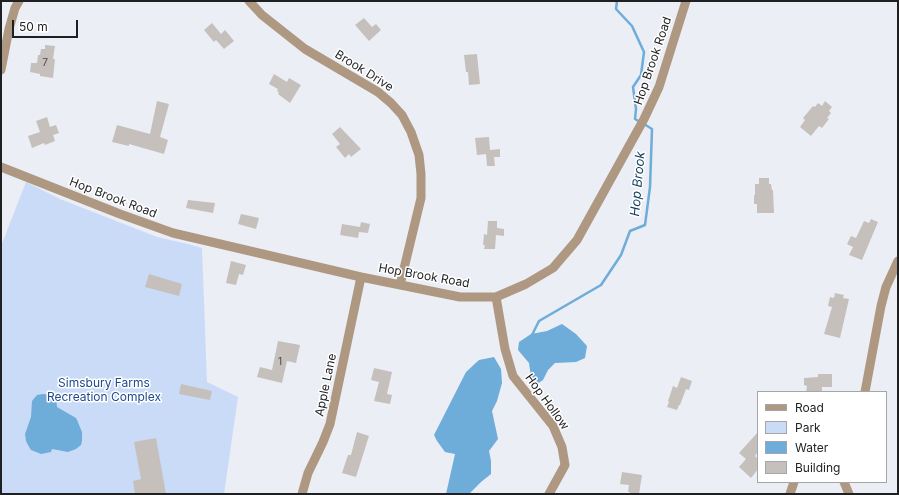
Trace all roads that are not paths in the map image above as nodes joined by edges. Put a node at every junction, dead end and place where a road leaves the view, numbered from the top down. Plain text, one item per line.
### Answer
1 (19, 1) edge
2 (249, 1) edge
3 (686, 1) edge
4 (1, 70) edge
5 (1, 167) edge
6 (898, 261) edge
7 (361, 277) junction
8 (400, 285) junction
9 (496, 297) junction
10 (865, 391) edge
11 (794, 483) edge
12 (844, 483) edge
13 (302, 494) edge
14 (548, 494) edge
15 (790, 494) edge
16 (849, 494) edge

1 - 4 street
2 - 8 street, Brook Drive
3 - 9 street, Hop Brook Road
5 - 7 street, Hop Brook Road
6 - 10 street
7 - 8 street, Hop Brook Road
7 - 13 street, Apple Lane
8 - 9 street, Hop Brook Road
9 - 14 street, Hop Hollow
11 - 15 street
12 - 16 street

